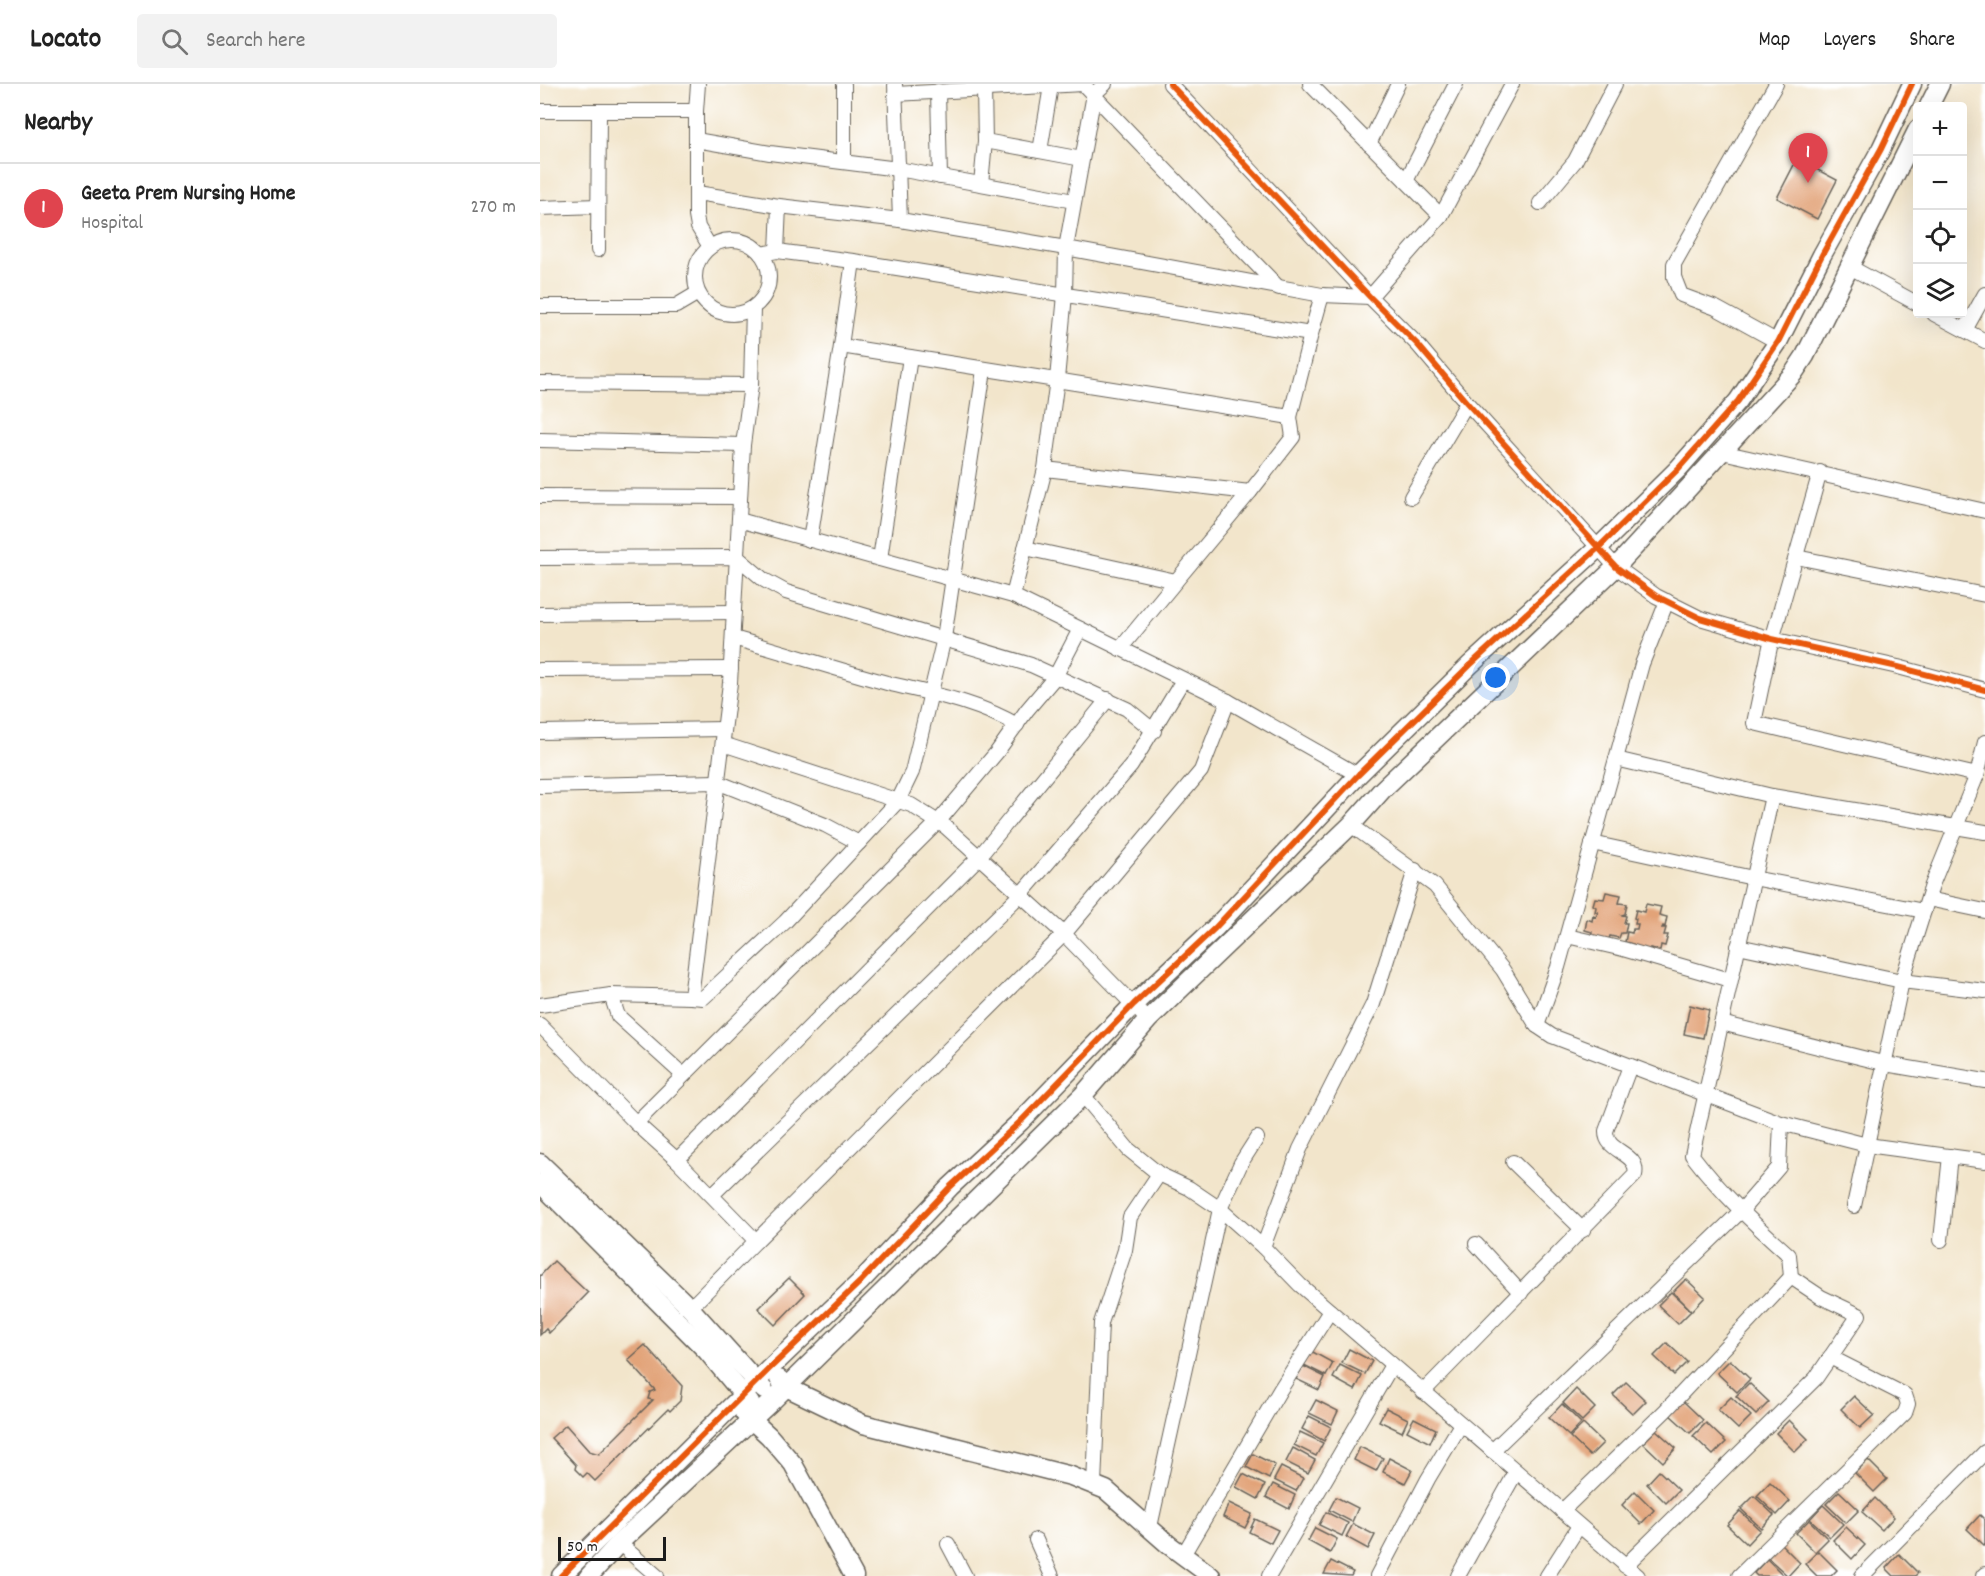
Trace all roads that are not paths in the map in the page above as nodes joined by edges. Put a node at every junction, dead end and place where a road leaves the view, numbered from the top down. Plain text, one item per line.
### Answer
1 (698, 84) edge
2 (844, 84) edge
3 (1083, 84) edge
4 (1104, 84) edge
5 (1170, 84) edge
6 (1310, 84) edge
7 (1398, 84) edge
8 (1456, 84) edge
9 (1512, 84) edge
10 (1615, 84) edge
11 (1776, 84) edge
12 (1912, 84) edge
13 (1940, 84) edge
14 (1051, 86) junction
15 (895, 89) edge
16 (984, 89) junction
17 (938, 91) junction
18 (1094, 94) junction
19 (1931, 102) edge
20 (540, 111) edge
21 (599, 111) junction
22 (696, 111) junction
23 (1913, 137) edge
24 (696, 140) junction
25 (986, 141) junction
26 (1369, 144) junction
27 (1040, 151) junction
28 (1082, 159) junction
29 (844, 162) junction
30 (898, 169) junction
31 (940, 177) junction
32 (1406, 181) junction
33 (981, 184) junction
34 (697, 193) junction
35 (1074, 201) junction
36 (1540, 203) dead end
37 (779, 206) junction
38 (598, 207) junction
39 (540, 208) edge
40 (1441, 216) junction
41 (900, 220) junction
42 (710, 247) junction
43 (1066, 248) junction
44 (598, 250) dead end
45 (777, 251) junction
46 (761, 254) junction
47 (853, 261) junction
48 (1848, 266) junction
49 (1279, 288) junction
50 (698, 293) junction
51 (1985, 294) edge
52 (1065, 295) junction
53 (1322, 295) junction
54 (1370, 297) junction
55 (1913, 302) edge
56 (540, 306) edge
57 (753, 308) junction
58 (1942, 318) edge
59 (1965, 330) junction
60 (1311, 334) junction
61 (1985, 341) edge
62 (1778, 342) junction
63 (841, 345) junction
64 (910, 357) junction
65 (984, 369) junction
66 (1058, 379) junction
67 (540, 383) edge
68 (751, 386) junction
69 (1467, 403) junction
70 (1290, 417) junction
71 (540, 440) edge
72 (743, 445) junction
73 (1722, 452) junction
74 (1045, 469) junction
75 (1820, 472) junction
76 (1250, 492) junction
77 (540, 496) edge
78 (740, 497) junction
79 (1411, 497) dead end
80 (1985, 511) edge
81 (739, 520) junction
82 (810, 540) junction
83 (1025, 548) junction
84 (1598, 548) junction
85 (737, 557) junction
86 (1796, 557) junction
87 (540, 558) edge
88 (880, 559) junction
89 (1616, 567) junction
90 (952, 579) junction
91 (1176, 581) junction
92 (1985, 595) edge
93 (1013, 596) junction
94 (1667, 601) junction
95 (734, 612) junction
96 (540, 614) edge
97 (1080, 629) junction
98 (733, 638) junction
99 (944, 638) junction
100 (1772, 639) junction
101 (1120, 649) junction
102 (731, 669) junction
103 (540, 670) edge
104 (1055, 676) junction
105 (1184, 680) junction
106 (1985, 690) edge
107 (931, 692) junction
108 (1108, 699) junction
109 (1228, 701) junction
110 (1017, 725) junction
111 (724, 729) junction
112 (1154, 731) junction
113 (540, 732) edge
114 (1985, 742) edge
115 (723, 744) junction
116 (1616, 759) junction
117 (1359, 775) junction
118 (1977, 775) junction
119 (717, 782) junction
120 (540, 786) edge
121 (1772, 796) junction
122 (898, 801) junction
123 (938, 822) junction
124 (1351, 825) junction
125 (1955, 828) junction
126 (1985, 832) edge
127 (859, 843) junction
128 (1592, 843) junction
129 (979, 857) junction
130 (1415, 870) junction
131 (1753, 878) junction
132 (1021, 894) junction
133 (1926, 905) junction
134 (1985, 911) edge
135 (1064, 934) junction
136 (1567, 936) junction
137 (1738, 946) junction
138 (1730, 980) junction
139 (1902, 981) junction
140 (1985, 992) edge
141 (611, 996) junction
142 (691, 997) junction
143 (1134, 1004) junction
144 (540, 1005) edge
145 (1148, 1020) junction
146 (1721, 1023) junction
147 (540, 1025) edge
148 (1537, 1026) junction
149 (1884, 1064) junction
150 (1630, 1066) junction
151 (682, 1074) junction
152 (1985, 1081) edge
153 (1083, 1095) junction
154 (1705, 1095) junction
155 (636, 1123) junction
156 (1781, 1123) junction
157 (1257, 1138) dead end
158 (1867, 1145) junction
159 (1950, 1156) junction
160 (677, 1160) junction
161 (1985, 1161) edge
162 (1513, 1162) dead end
163 (540, 1163) edge
164 (1159, 1174) junction
165 (540, 1183) edge
166 (712, 1195) junction
167 (1854, 1206) dead end
168 (1220, 1209) junction
169 (1740, 1212) junction
170 (1583, 1230) junction
171 (1941, 1240) dead end
172 (756, 1241) junction
173 (1476, 1244) dead end
174 (1263, 1247) junction
175 (1791, 1277) junction
176 (1521, 1293) junction
177 (690, 1308) junction
178 (1330, 1311) junction
179 (1830, 1358) junction
180 (1392, 1365) junction
181 (762, 1375) junction
182 (786, 1387) junction
183 (1423, 1392) junction
184 (738, 1399) junction
185 (773, 1400) junction
186 (755, 1417) junction
187 (1461, 1424) junction
188 (1492, 1451) junction
189 (1984, 1456) edge
190 (1516, 1472) junction
191 (1094, 1484) junction
192 (1562, 1511) junction
193 (1579, 1526) junction
194 (1150, 1527) junction
195 (1036, 1540) dead end
196 (619, 1543) junction
197 (948, 1544) dead end
198 (1183, 1555) junction
199 (1625, 1566) junction
200 (561, 1576) edge
201 (590, 1576) edge
202 (657, 1576) edge
203 (854, 1576) edge
204 (965, 1576) edge
205 (1052, 1576) edge
206 (1211, 1576) edge
207 (1269, 1576) edge
208 (1377, 1576) edge
209 (1458, 1576) edge
210 (1547, 1576) edge
211 (1637, 1576) edge
212 (1739, 1576) edge
213 (1862, 1576) edge

1 - 22 street
2 - 29 street
3 - 14 street
3 - 18 street
4 - 18 street
5 - 54 street
6 - 26 street
7 - 26 street
8 - 32 street
9 - 40 street
10 - 36 street
11 - 62 street
12 - 62 street
13 - 19 street
14 - 16 street
14 - 27 street
15 - 17 street
15 - 30 street
16 - 17 street
16 - 25 street
17 - 31 street
18 - 28 street
18 - 49 street
20 - 21 street
21 - 22 street
21 - 38 street
22 - 24 street
23 - 48 street
24 - 29 street
24 - 34 street
25 - 27 street
25 - 33 street
26 - 32 street
27 - 28 street
28 - 35 street
29 - 30 street
30 - 31 street
30 - 41 street
31 - 33 street
32 - 40 street
33 - 35 street
34 - 37 street
34 - 42 street
35 - 43 street
37 - 41 street
37 - 45 street
38 - 39 street
38 - 44 street
40 - 54 street
41 - 43 street
42 - 46 street
42 - 50 street
43 - 49 street
43 - 52 street
45 - 46 street
45 - 47 street
46 - 57 street
47 - 52 street
47 - 63 street
48 - 55 street
48 - 73 street
49 - 53 street
50 - 56 street
50 - 57 street
51 - 59 street
52 - 60 street
52 - 66 street
53 - 54 street
53 - 60 street
54 - 69 street
57 - 68 street
58 - 59 street
59 - 61 street
60 - 70 street
62 - 84 street
63 - 64 street
63 - 82 street
64 - 65 street
64 - 88 street
65 - 66 street
65 - 90 street
66 - 70 street
66 - 74 street
67 - 68 street
68 - 72 street
69 - 79 street
69 - 84 street
70 - 76 street
71 - 72 street
72 - 78 street
73 - 75 street
73 - 89 street
74 - 76 street
74 - 83 street
75 - 80 street
75 - 86 street
76 - 91 street
77 - 78 street
78 - 81 street
81 - 82 street
81 - 85 street
82 - 88 street
83 - 91 street
83 - 93 street
84 - 89 street
84 - 117 street
85 - 87 street
85 - 95 street
85 - 99 street
86 - 92 street
86 - 100 street
88 - 90 street
89 - 94 street
89 - 124 street
90 - 93 street
90 - 99 street
91 - 101 street
93 - 97 street
94 - 100 street
94 - 116 street
95 - 96 street
95 - 98 street
97 - 101 street
97 - 104 street
98 - 102 street
98 - 107 street
99 - 104 street
99 - 107 street
100 - 106 street
100 - 118 street
101 - 105 street
102 - 103 street
102 - 111 street
104 - 108 street
104 - 110 street
105 - 109 street
105 - 112 street
107 - 110 street
107 - 122 street
108 - 112 street
108 - 129 street
109 - 117 street
109 - 135 street
110 - 123 street
111 - 113 street
111 - 115 street
112 - 132 street
114 - 118 street
115 - 119 street
115 - 122 street
116 - 121 street
116 - 128 street
117 - 143 street
118 - 125 street
119 - 120 street
119 - 127 street
119 - 142 street
121 - 125 street
121 - 131 street
122 - 123 street
122 - 127 street
123 - 129 street
123 - 151 street
124 - 130 street
124 - 145 street
125 - 126 street
125 - 133 street
127 - 142 street
128 - 131 street
128 - 136 street
129 - 132 street
129 - 160 street
130 - 148 street
130 - 174 street
131 - 133 street
131 - 137 street
132 - 135 street
132 - 166 street
133 - 134 street
133 - 139 street
135 - 143 street
135 - 172 street
136 - 138 street
136 - 148 street
137 - 138 street
137 - 139 street
138 - 146 street
139 - 140 street
139 - 149 street
141 - 142 street
141 - 144 street
141 - 151 street
143 - 145 street
143 - 181 street
145 - 153 street
146 - 149 street
146 - 154 street
147 - 155 street
148 - 150 street
149 - 152 street
149 - 158 street
150 - 154 street
150 - 170 street
151 - 155 street
153 - 164 street
153 - 182 street
154 - 156 street
154 - 169 street
155 - 160 street
156 - 158 street
156 - 169 street
157 - 168 street
158 - 159 street
158 - 167 street
159 - 161 street
159 - 171 street
160 - 166 street
162 - 170 street
163 - 177 street
164 - 168 street
164 - 191 street
165 - 184 street
166 - 172 street
168 - 174 street
168 - 194 street
169 - 175 street
169 - 188 street
170 - 176 street
172 - 177 street
173 - 176 street
174 - 178 street
175 - 179 street
175 - 192 street
176 - 183 street
177 - 181 street
178 - 180 street
178 - 198 street
179 - 199 street
179 - 212 street
180 - 183 street
180 - 207 street
181 - 182 street
181 - 184 street
181 - 185 street
182 - 185 street
182 - 191 street
183 - 187 street
184 - 186 street
184 - 200 street
185 - 186 street
186 - 196 street
186 - 203 street
187 - 188 street
187 - 208 street
188 - 190 street
189 - 213 street
190 - 192 street
190 - 209 street
191 - 194 street
192 - 193 street
193 - 199 street
193 - 210 street
194 - 198 street
195 - 205 street
196 - 201 street
196 - 202 street
197 - 204 street
198 - 206 street
199 - 211 street

